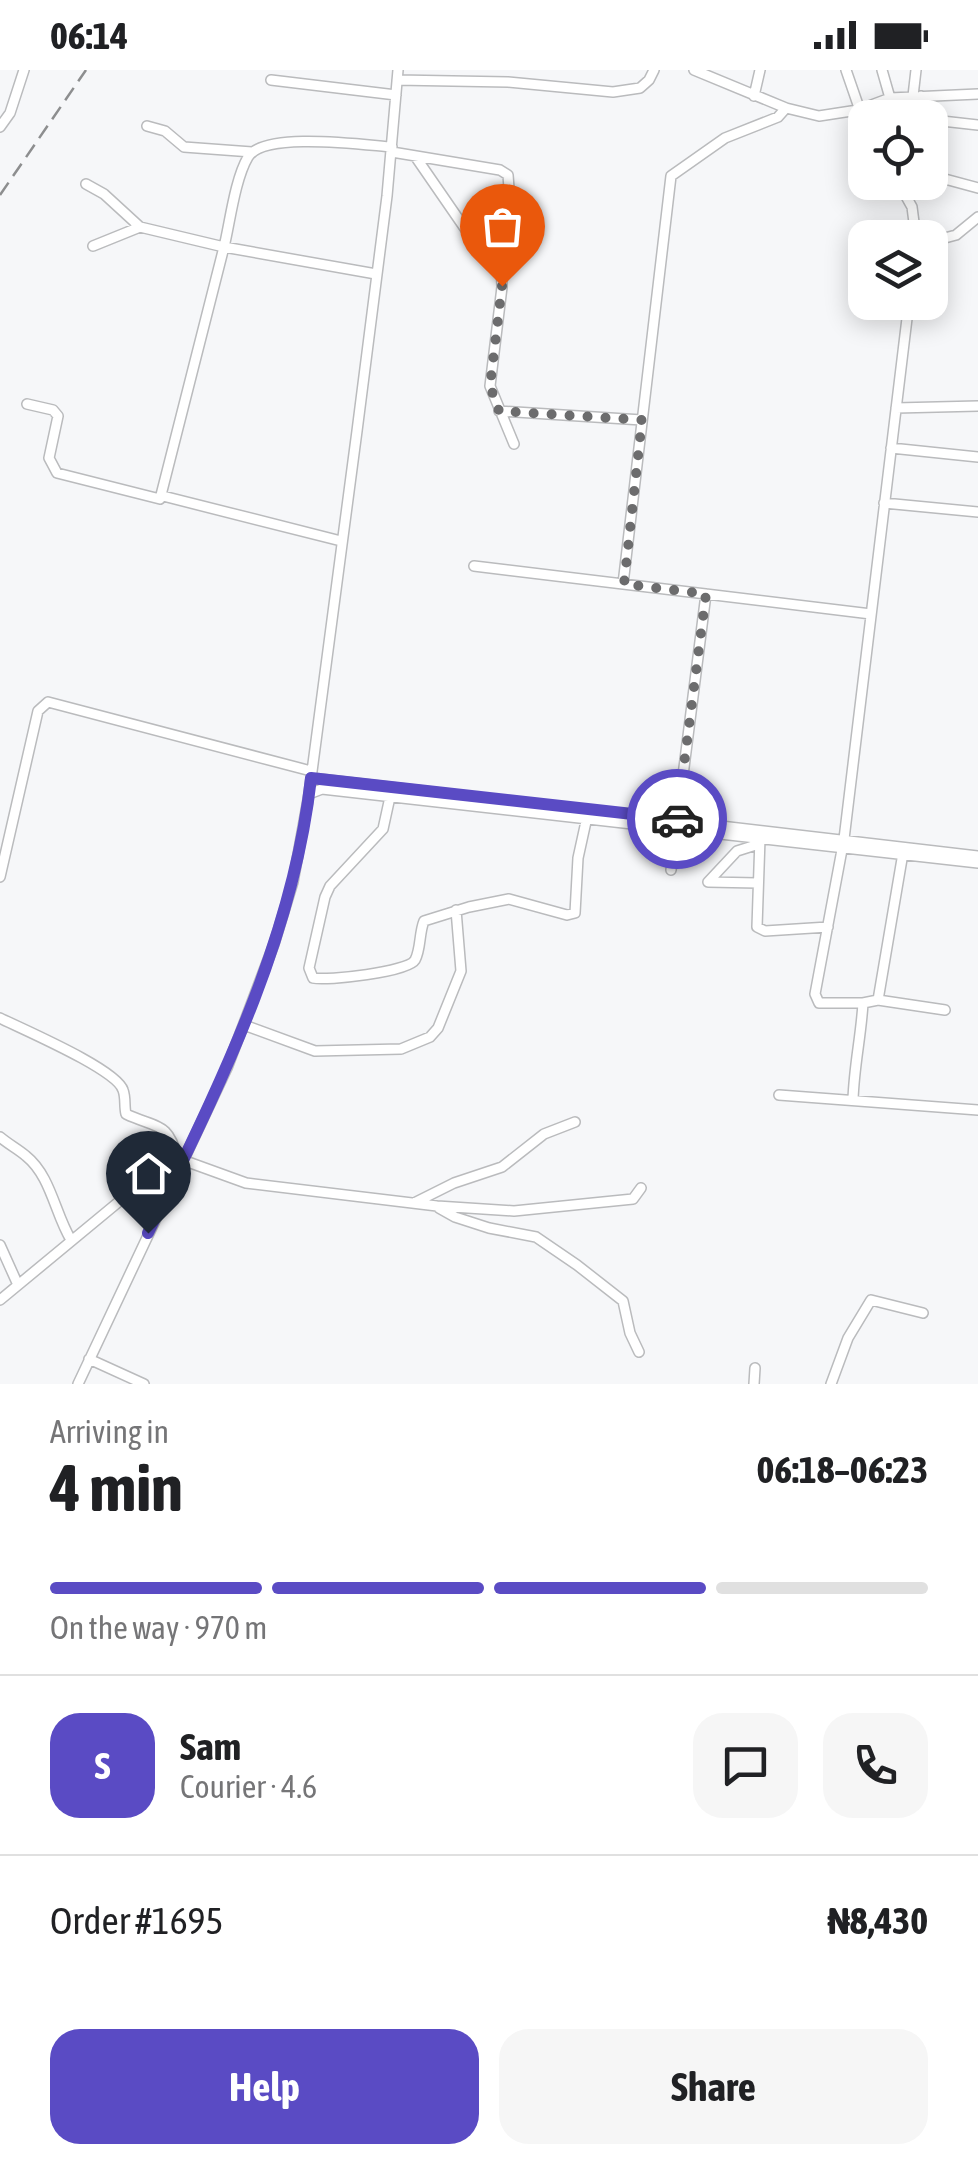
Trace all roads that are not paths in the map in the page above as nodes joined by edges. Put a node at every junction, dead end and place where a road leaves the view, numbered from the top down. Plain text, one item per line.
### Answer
1 (24, 70) edge
2 (654, 70) edge
3 (694, 70) edge
4 (760, 70) edge
5 (846, 70) edge
6 (882, 70) edge
7 (916, 70) edge
8 (397, 75) edge
9 (270, 80) dead end
10 (978, 94) edge
11 (396, 96) junction
12 (754, 96) junction
13 (917, 96) junction
14 (890, 98) junction
15 (855, 100) edge
16 (885, 100) edge
17 (786, 108) junction
18 (848, 112) edge
19 (978, 125) edge
20 (147, 126) dead end
21 (0, 127) edge
22 (392, 149) junction
23 (252, 152) junction
24 (415, 156) junction
25 (948, 180) edge
26 (86, 184) dead end
27 (978, 188) edge
28 (978, 216) edge
29 (140, 227) junction
30 (948, 237) edge
31 (93, 246) dead end
32 (224, 247) junction
33 (501, 259) junction
34 (376, 274) junction
35 (907, 320) edge
36 (27, 404) dead end
37 (978, 406) edge
38 (896, 408) junction
39 (499, 411) junction
40 (642, 420) junction
41 (514, 444) dead end
42 (891, 448) junction
43 (978, 457) edge
44 (163, 496) junction
45 (884, 503) junction
46 (978, 512) edge
47 (341, 541) junction
48 (474, 566) dead end
49 (624, 584) junction
50 (706, 594) junction
51 (871, 614) junction
52 (311, 774) junction
53 (309, 794) junction
54 (390, 797) junction
55 (586, 817) junction
56 (676, 824) junction
57 (759, 841) junction
58 (843, 843) junction
59 (903, 853) junction
60 (978, 860) edge
61 (670, 870) dead end
62 (0, 876) edge
63 (757, 883) junction
64 (456, 910) junction
65 (828, 927) junction
66 (878, 1000) junction
67 (863, 1003) junction
68 (945, 1010) dead end
69 (0, 1018) edge
70 (244, 1025) junction
71 (779, 1095) dead end
72 (853, 1100) junction
73 (978, 1110) edge
74 (576, 1122) dead end
75 (0, 1137) edge
76 (180, 1159) junction
77 (641, 1188) dead end
78 (416, 1202) junction
79 (437, 1206) junction
80 (72, 1240) junction
81 (0, 1244) edge
82 (18, 1285) junction
83 (0, 1300) edge
84 (923, 1313) dead end
85 (639, 1352) dead end
86 (89, 1359) junction
87 (755, 1368) dead end
88 (78, 1384) edge
89 (144, 1384) edge
90 (754, 1384) edge
91 (831, 1384) edge

1 - 21 street
2 - 8 street
3 - 12 street
4 - 12 street
5 - 15 street
6 - 14 street
7 - 13 street
8 - 11 street
9 - 11 street
10 - 13 street
11 - 22 street
12 - 17 street
13 - 14 street
13 - 19 street
14 - 16 street
17 - 18 street
17 - 40 street
20 - 23 street
22 - 23 street
22 - 24 street
22 - 34 street
23 - 32 street
24 - 33 street
24 - 33 street
25 - 27 street
26 - 29 street
28 - 30 street
29 - 31 street
29 - 32 street
32 - 34 street
32 - 44 street
33 - 39 street
34 - 47 street
35 - 38 street
36 - 44 street
37 - 38 street
38 - 42 street
39 - 40 street
39 - 41 street
40 - 49 street
42 - 43 street
42 - 45 street
44 - 47 street
45 - 46 street
45 - 51 street
47 - 52 street
48 - 49 street
49 - 50 street
50 - 51 street
50 - 56 street
51 - 58 street
52 - 53 street
52 - 56 street
52 - 62 street
53 - 54 street
53 - 70 street
54 - 55 street
54 - 64 street
55 - 56 street
55 - 64 street
56 - 57 street
56 - 58 street
56 - 61 street
57 - 58 street
57 - 63 street
57 - 63 street
58 - 59 street
58 - 60 street
58 - 65 street
59 - 60 street
59 - 66 street
63 - 65 street
64 - 70 street
65 - 67 street
66 - 67 street
66 - 68 street
67 - 72 street
69 - 76 street
70 - 76 street
71 - 72 street
72 - 73 street
74 - 78 street
75 - 80 street
76 - 78 street
76 - 80 street
76 - 86 street
77 - 79 street
78 - 79 street
79 - 85 street
80 - 82 street
81 - 82 street
82 - 83 street
84 - 91 street
86 - 88 street
86 - 89 street
87 - 90 street

